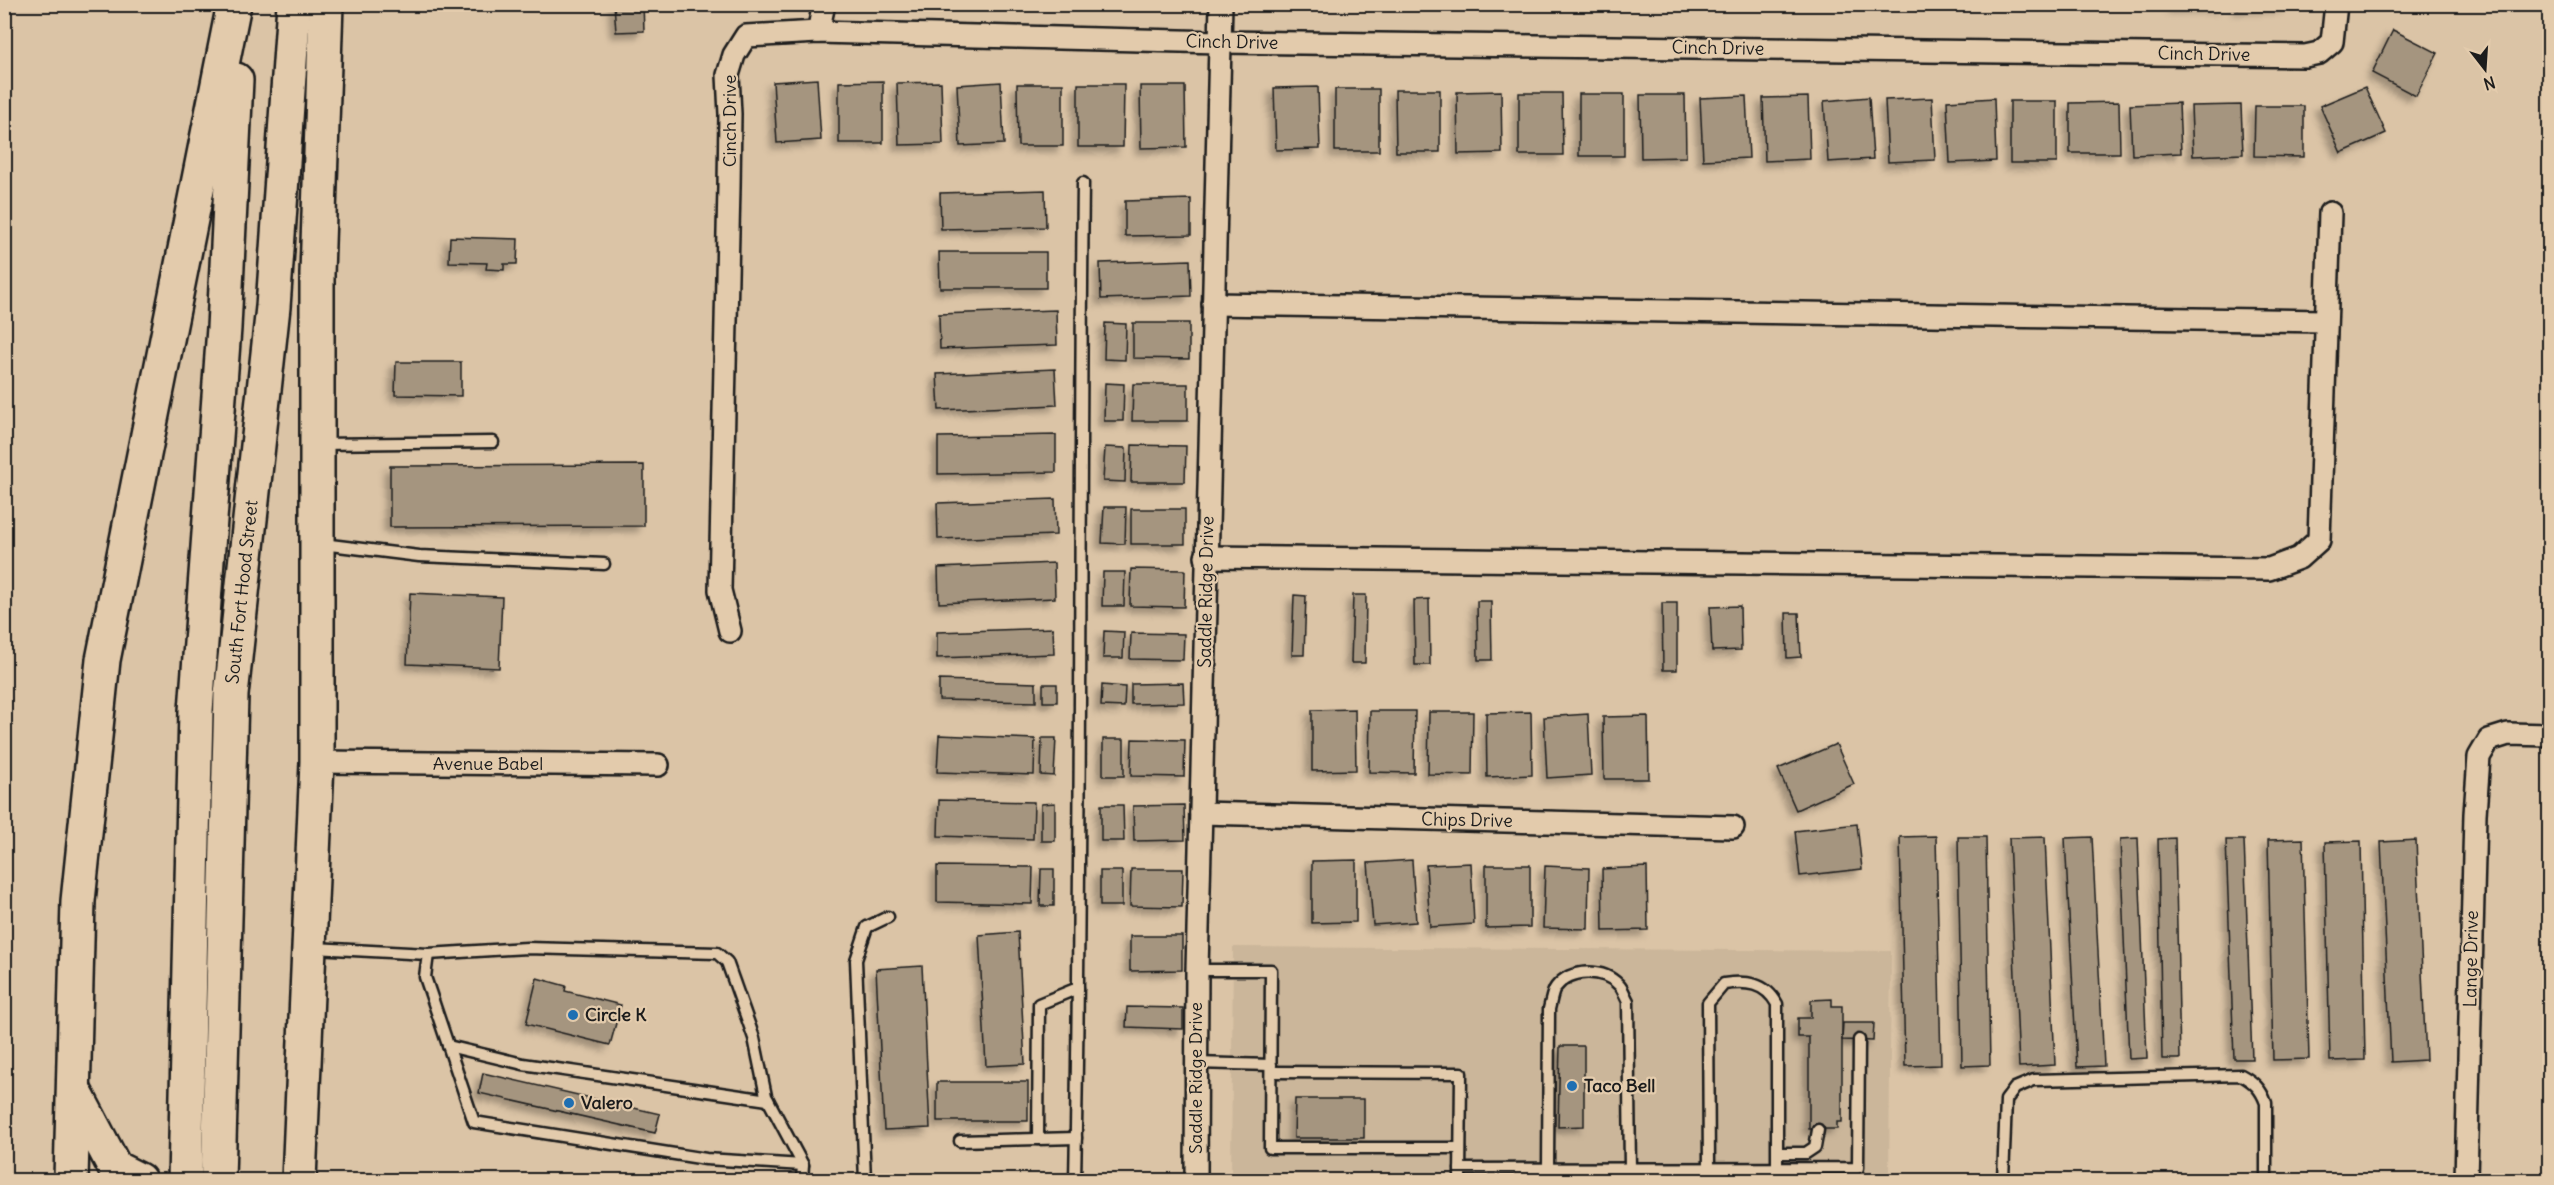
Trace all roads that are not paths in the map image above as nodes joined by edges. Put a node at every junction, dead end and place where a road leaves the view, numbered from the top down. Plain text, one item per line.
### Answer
1 (234, 4) edge
2 (239, 4) edge
3 (294, 4) edge
4 (326, 4) edge
5 (824, 4) edge
6 (1221, 4) edge
7 (2336, 4) edge
8 (818, 32) junction
9 (1220, 42) junction
10 (1083, 183) dead end
11 (2330, 213) dead end
12 (1212, 304) junction
13 (2324, 321) junction
14 (493, 442) dead end
15 (316, 444) junction
16 (318, 544) junction
17 (1206, 557) junction
18 (604, 564) dead end
19 (730, 631) dead end
20 (2550, 735) edge
21 (317, 762) junction
22 (658, 765) dead end
23 (1201, 813) junction
24 (1733, 826) dead end
25 (888, 918) dead end
26 (309, 948) junction
27 (428, 954) junction
28 (1197, 970) junction
29 (1078, 988) junction
30 (1859, 1040) dead end
31 (448, 1046) junction
32 (1195, 1063) junction
33 (1271, 1069) junction
34 (73, 1088) junction
35 (768, 1101) junction
36 (1818, 1130) dead end
37 (1076, 1138) junction
38 (1038, 1139) junction
39 (960, 1141) dead end
40 (1460, 1148) junction
41 (1778, 1153) junction
42 (802, 1165) junction
43 (305, 1166) edge
44 (1548, 1169) junction
45 (1630, 1169) junction
46 (1709, 1169) junction
47 (1777, 1169) junction
48 (67, 1172) edge
49 (1460, 1175) edge
50 (139, 1180) edge
51 (185, 1180) edge
52 (218, 1180) edge
53 (273, 1180) edge
54 (802, 1180) edge
55 (865, 1180) edge
56 (1075, 1180) edge
57 (1196, 1180) edge
58 (2003, 1180) edge
59 (2266, 1180) edge
60 (2466, 1180) edge

1 - 34 highway
2 - 51 highway, South Fort Hood Street
3 - 52 highway, South Fort Hood Street
4 - 15 highway
5 - 8 street
6 - 9 street, Saddle Ridge Drive
7 - 9 street, Cinch Drive
8 - 9 street, Cinch Drive
8 - 19 street, Cinch Drive
9 - 12 street, Saddle Ridge Drive
10 - 29 lane
11 - 13 street
12 - 13 street
12 - 17 street, Saddle Ridge Drive
13 - 17 street
14 - 15 lane
15 - 16 highway
16 - 18 lane
16 - 21 highway
17 - 23 street, Saddle Ridge Drive
20 - 60 street, Lange Drive
21 - 22 street, Avenue Babel
21 - 26 highway
23 - 24 street, Chips Drive
23 - 28 street, Saddle Ridge Drive
25 - 55 lane
26 - 27 lane
26 - 43 highway
27 - 31 lane
27 - 35 lane
28 - 32 street, Saddle Ridge Drive
28 - 33 lane
29 - 37 lane
29 - 38 lane
30 - 47 lane
31 - 35 lane
31 - 42 lane
32 - 33 lane
32 - 57 street, Saddle Ridge Drive
33 - 40 lane
33 - 40 lane
34 - 48 highway
34 - 50 highway
35 - 42 lane
36 - 41 lane
37 - 38 lane
37 - 56 lane
38 - 39 lane
40 - 49 lane
41 - 46 lane
41 - 47 lane
42 - 54 lane
43 - 53 highway
44 - 45 lane
44 - 45 lane
44 - 49 lane
45 - 46 lane
46 - 47 lane
58 - 59 lane

